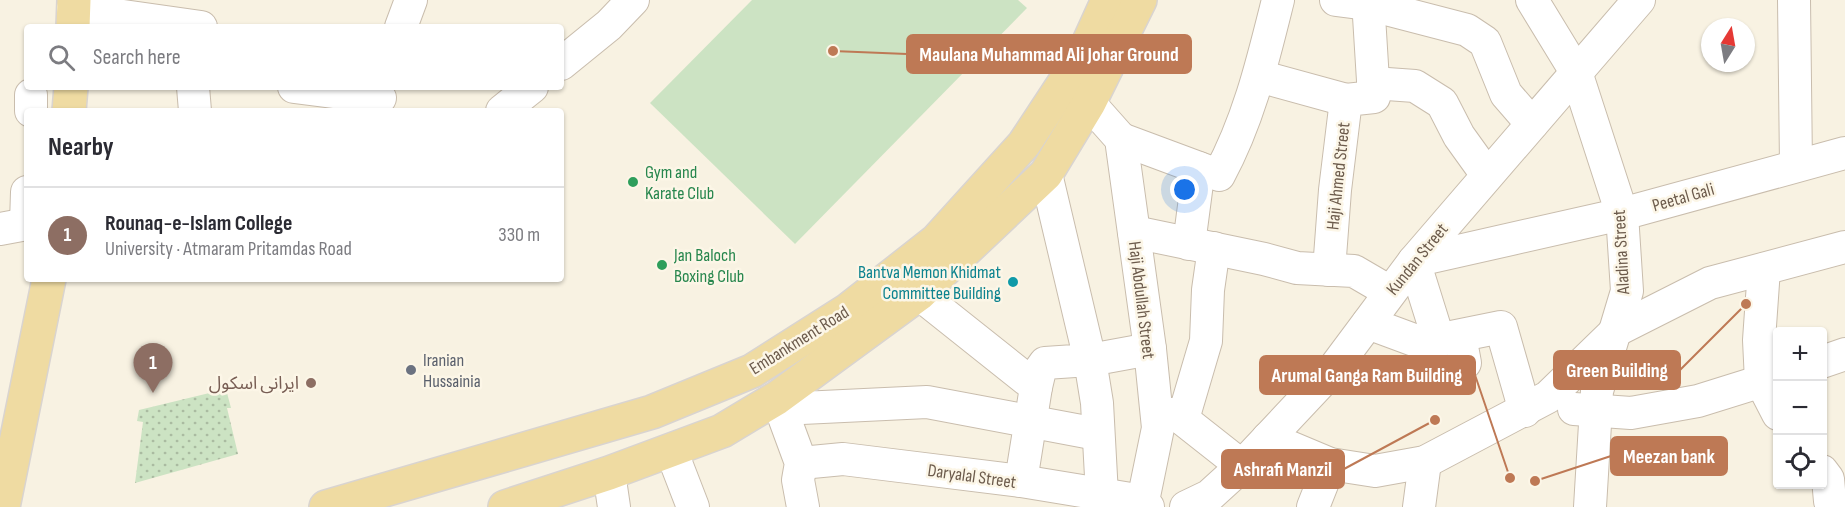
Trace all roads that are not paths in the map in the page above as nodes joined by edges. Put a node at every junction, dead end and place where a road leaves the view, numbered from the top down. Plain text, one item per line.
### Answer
1 (633, 0) edge
2 (1108, 0) edge
3 (1140, 0) edge
4 (1278, 0) edge
5 (1336, 0) edge
6 (1532, 0) edge
7 (1639, 0) edge
8 (1794, 0) edge
9 (1368, 2) edge
10 (74, 12) edge
11 (176, 24) edge
12 (564, 62) edge
13 (1576, 72) junction
14 (1257, 83) junction
15 (1373, 83) junction
16 (71, 90) edge
17 (193, 90) edge
18 (315, 90) edge
19 (528, 90) edge
20 (379, 99) edge
21 (1346, 100) junction
22 (1089, 104) junction
23 (69, 108) edge
24 (195, 108) edge
25 (506, 108) edge
26 (1532, 124) junction
27 (1121, 139) junction
28 (1845, 153) edge
29 (1796, 165) junction
30 (1199, 168) junction
31 (1046, 174) junction
32 (1487, 176) junction
33 (24, 203) edge
34 (1622, 214) junction
35 (18, 226) edge
36 (1134, 232) junction
37 (1202, 246) junction
38 (1845, 247) edge
39 (1414, 261) junction
40 (1764, 269) junction
41 (1329, 270) junction
42 (49, 282) edge
43 (1390, 292) junction
44 (919, 294) junction
45 (1368, 323) junction
46 (1617, 330) junction
47 (1454, 347) junction
48 (1150, 349) junction
49 (1845, 354) edge
50 (1090, 360) junction
51 (1827, 360) edge
52 (1769, 378) edge
53 (1036, 387) junction
54 (1773, 394) edge
55 (779, 404) junction
56 (1537, 404) junction
57 (1594, 412) junction
58 (1169, 416) junction
59 (1029, 423) junction
60 (1097, 434) junction
61 (1268, 438) junction
62 (671, 450) junction
63 (1425, 462) junction
64 (801, 463) junction
65 (1330, 464) junction
66 (1242, 466) junction
67 (609, 473) junction
68 (1827, 478) edge
69 (1020, 490) edge
70 (1102, 495) junction
71 (1831, 503) edge
72 (1146, 504) edge
73 (3, 507) edge
74 (326, 507) edge
75 (505, 507) edge
76 (614, 507) edge
77 (693, 507) edge
78 (803, 507) edge
79 (1186, 507) edge
80 (1313, 507) edge
81 (1419, 507) edge
82 (1590, 507) edge

1 - 12 street
2 - 74 main road, Embankment Road
3 - 22 main road, Embankment Road
4 - 14 street
5 - 9 street
6 - 13 street, Aladina Street
7 - 13 street, Kundan Street
8 - 29 street
9 - 15 street
9 - 26 street
10 - 11 street
13 - 26 street, Kundan Street
13 - 34 street, Aladina Street
14 - 21 street
14 - 30 street
15 - 21 street, Haji Ahmed Street
15 - 32 street
16 - 23 main road
17 - 24 street
18 - 20 street
19 - 25 street
21 - 41 street, Haji Ahmed Street
22 - 27 street
22 - 31 main road, Embankment Road
26 - 32 street, Kundan Street
27 - 30 street
27 - 36 street, Haji Abdullah Street
28 - 29 street, Peetal Gali
29 - 34 street, Peetal Gali
30 - 37 street
31 - 44 main road, Embankment Road
31 - 50 street
32 - 39 street, Kundan Street
33 - 35 street
34 - 39 street, Peetal Gali
34 - 46 street, Aladina Street
36 - 37 street
36 - 48 street, Haji Abdullah Street
37 - 41 street
37 - 58 street
38 - 40 street
39 - 43 street, Kundan Street
39 - 47 street
40 - 46 street
40 - 52 street
41 - 43 street
42 - 73 main road
43 - 45 street, Kundan Street
44 - 53 street
44 - 55 main road, Embankment Road
45 - 47 street
45 - 61 street, Kundan Street
46 - 56 street
46 - 57 street, Aladina Street
47 - 56 street
48 - 50 street
48 - 58 street, Haji Abdullah Street
49 - 51 street
50 - 53 street
50 - 60 street
52 - 54 street
52 - 57 street
53 - 59 street
55 - 59 street
55 - 62 main road, Embankment Road
55 - 64 street
56 - 57 street
56 - 63 street
57 - 82 street, Aladina Street
58 - 66 street
58 - 72 street, Haji Abdullah Street
59 - 60 street
59 - 69 street
60 - 70 street
61 - 65 street
61 - 66 street, Kundan Street
62 - 67 main road, Embankment Road
62 - 77 street
63 - 65 street
63 - 81 street
64 - 69 street, Daryalal Street
64 - 78 street
65 - 80 street
66 - 79 street, Kundan Street
67 - 75 main road, Embankment Road
67 - 76 street
68 - 71 street
69 - 70 street, Daryalal Street
70 - 72 street, Daryalal Street

